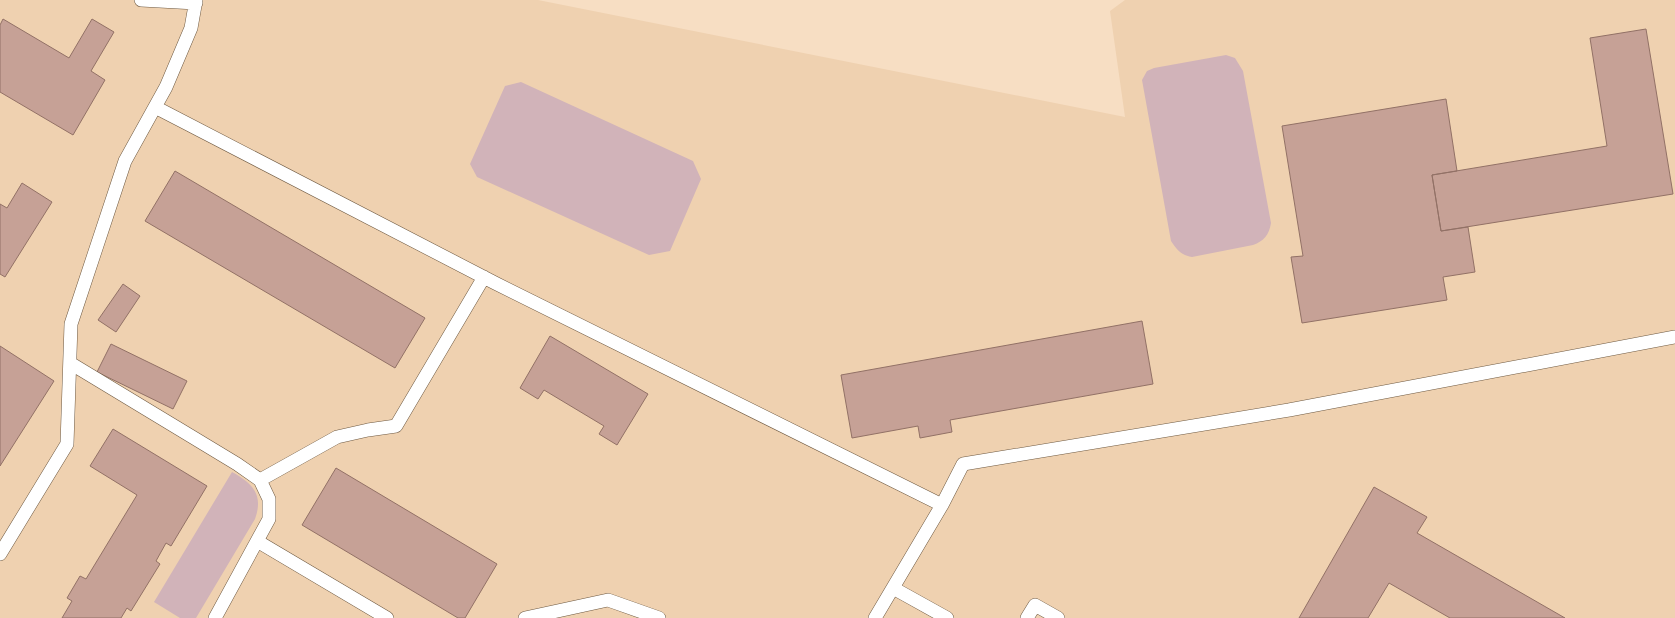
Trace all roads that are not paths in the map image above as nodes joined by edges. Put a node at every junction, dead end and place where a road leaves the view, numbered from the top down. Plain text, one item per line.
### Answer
1 (140, 0) edge
2 (196, 2) edge
3 (155, 108) junction
4 (484, 277) junction
5 (1675, 337) edge
6 (70, 363) junction
7 (260, 480) junction
8 (942, 505) junction
9 (257, 541) junction
10 (0, 554) edge
11 (893, 588) junction
12 (215, 618) edge
13 (387, 618) edge
14 (525, 618) edge
15 (659, 618) edge
16 (875, 618) edge
17 (947, 618) edge
18 (1026, 618) edge
19 (1058, 618) edge

1 - 2 lane
2 - 3 lane
3 - 4 lane
3 - 6 lane
4 - 7 lane
4 - 8 lane
5 - 8 lane
6 - 7 lane
6 - 10 lane
7 - 9 lane
8 - 11 lane
9 - 12 lane
9 - 13 lane
11 - 16 lane
11 - 17 lane
14 - 15 lane
18 - 19 lane

